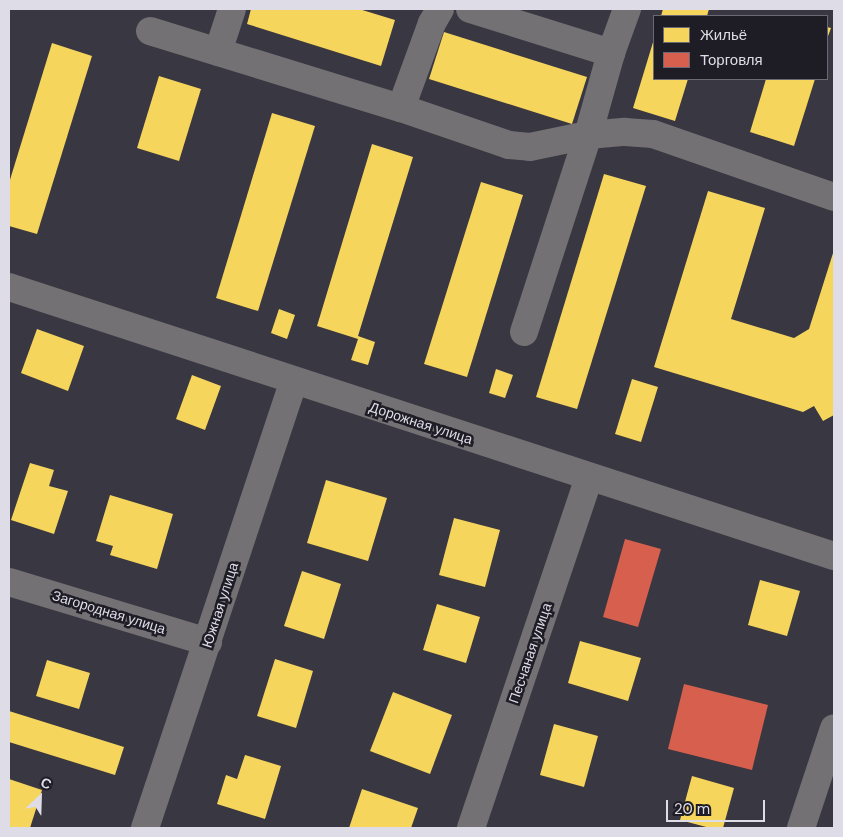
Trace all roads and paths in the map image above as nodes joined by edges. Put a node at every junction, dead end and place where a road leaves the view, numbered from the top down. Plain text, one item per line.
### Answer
1 (232, 9) edge
2 (440, 9) edge
3 (470, 9) edge
4 (627, 9) edge
5 (150, 31) dead end
6 (218, 52) junction
7 (611, 52) junction
8 (401, 108) junction
9 (588, 135) junction
10 (834, 197) edge
11 (9, 287) edge
12 (524, 332) dead end
13 (294, 381) junction
14 (589, 478) junction
15 (834, 556) edge
16 (9, 582) edge
17 (208, 642) junction
18 (834, 728) edge
19 (145, 828) edge
20 (471, 828) edge
21 (800, 828) edge

1 - 6 street
2 - 8 street
3 - 7 street
4 - 7 street
5 - 6 street
6 - 8 street
7 - 9 street
8 - 9 street
9 - 10 street
9 - 12 street
11 - 13 street, Дорожная улица
13 - 14 street, Дорожная улица
13 - 17 street, Южная улица
14 - 15 street, Дорожная улица
14 - 20 street, Песчаная улица
16 - 17 street, Загородная улица
17 - 19 street, Южная улица
18 - 21 street

